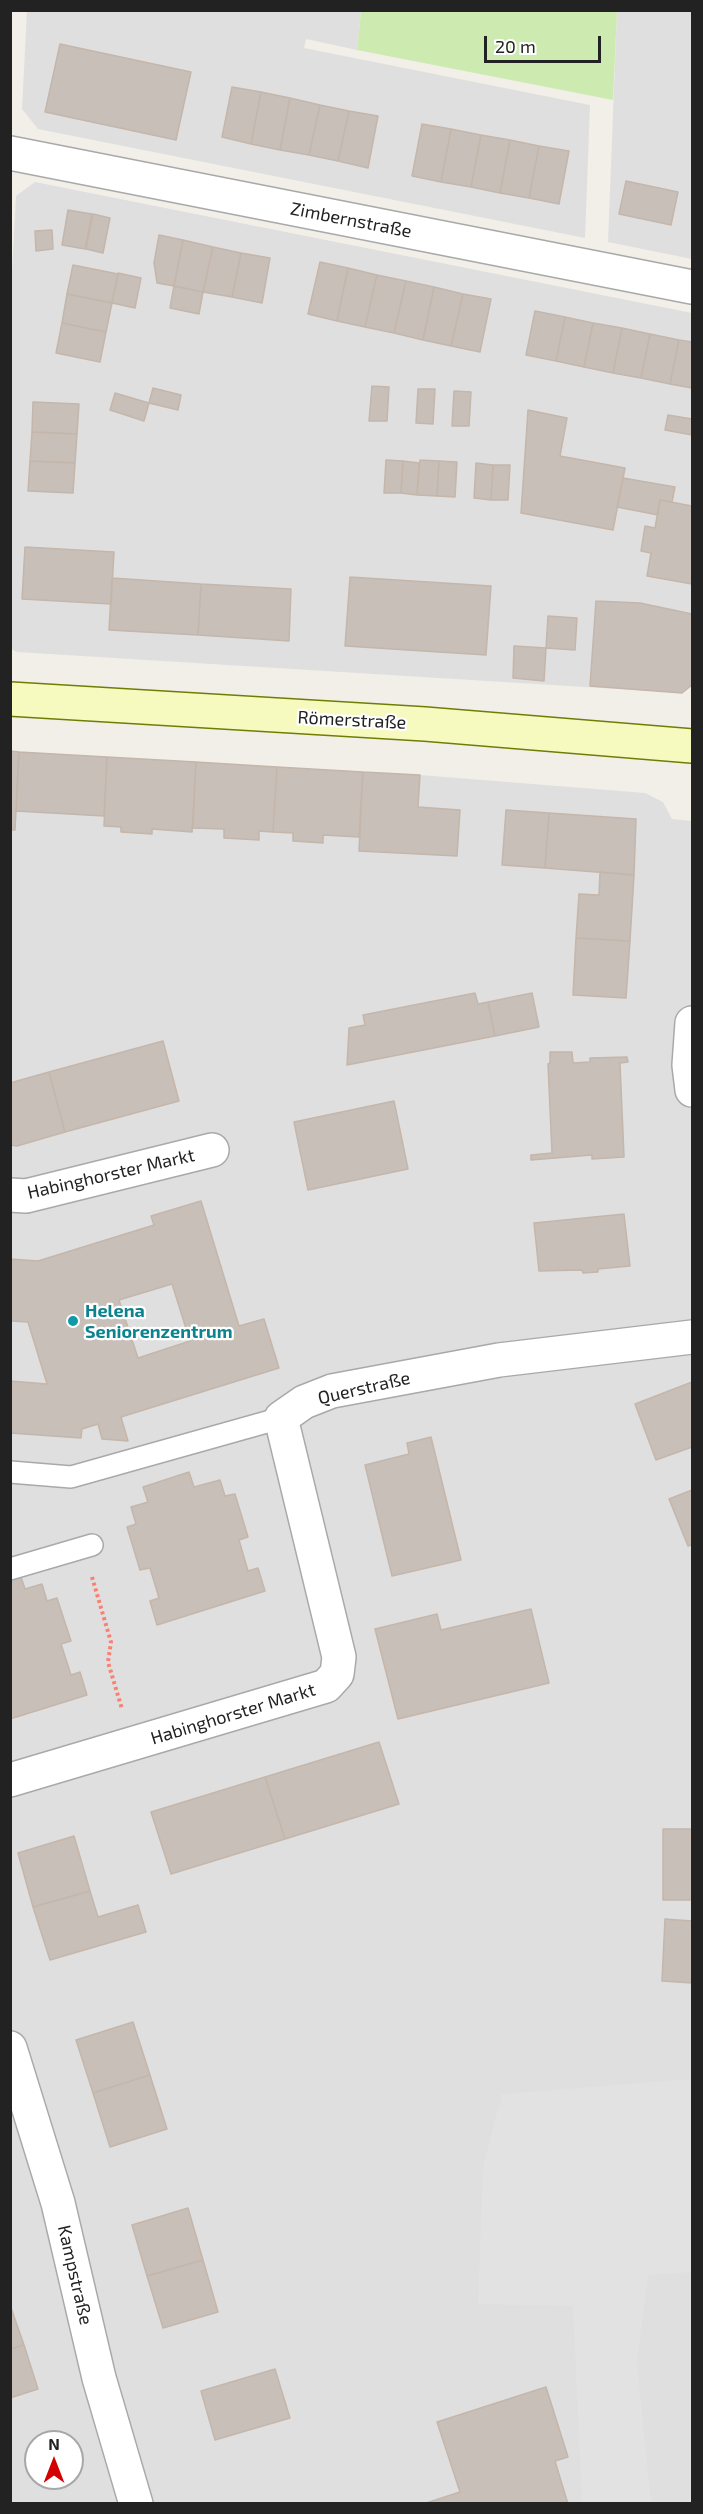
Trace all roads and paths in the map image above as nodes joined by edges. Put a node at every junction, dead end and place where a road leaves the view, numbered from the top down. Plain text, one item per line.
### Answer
1 (10, 153) edge
2 (693, 287) edge
3 (10, 699) edge
4 (693, 746) edge
5 (693, 1023) edge
6 (693, 1090) edge
7 (212, 1150) dead end
8 (10, 1195) edge
9 (693, 1337) edge
10 (281, 1418) junction
11 (10, 1472) edge
12 (87, 1546) joint
13 (10, 1569) edge
14 (132, 1744) junction
15 (10, 1780) edge
16 (10, 2048) edge
17 (136, 2504) edge

1 - 2 street, Zimbernstraße
3 - 4 main road, Römerstraße
5 - 6 street
7 - 8 street, Habinghorster Markt
9 - 10 street, Querstraße
10 - 11 lane, Querstraße
10 - 14 street, Habinghorster Markt
12 - 13 lane
12 - 14 path
14 - 15 street, Habinghorster Markt
16 - 17 street, Kampstraße

